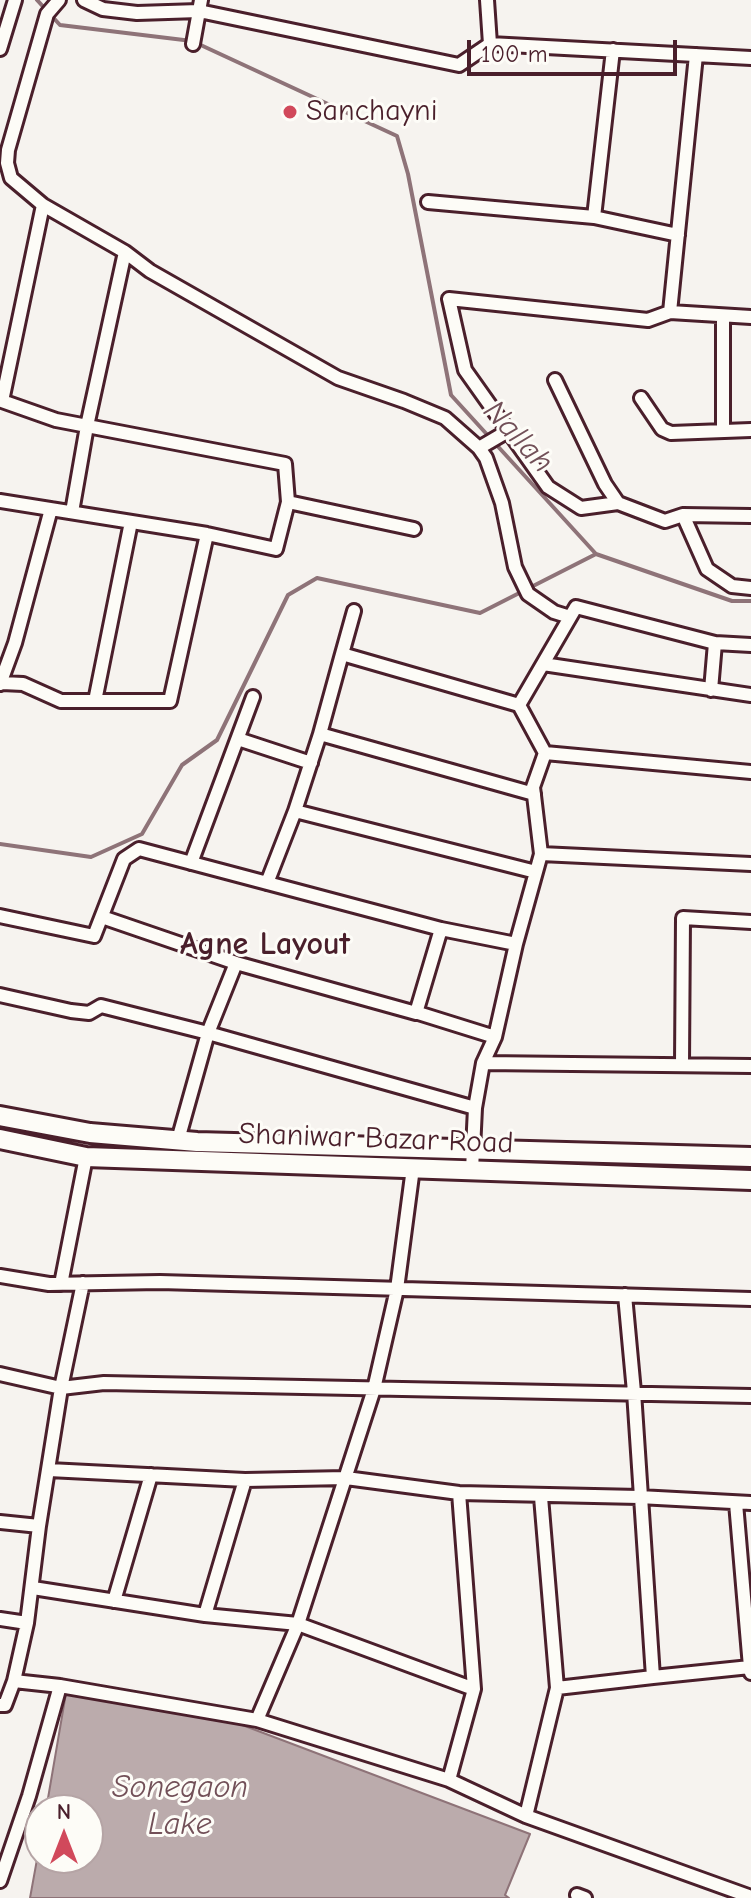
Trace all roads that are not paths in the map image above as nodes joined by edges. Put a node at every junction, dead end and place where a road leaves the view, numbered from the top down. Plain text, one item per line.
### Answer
1 (15, 0) edge
2 (84, 0) edge
3 (487, 0) edge
4 (54, 6) edge
5 (199, 10) edge
6 (193, 44) dead end
7 (490, 44) junction
8 (0, 49) edge
9 (613, 50) junction
10 (696, 55) junction
11 (751, 58) edge
12 (428, 202) dead end
13 (43, 205) junction
14 (594, 217) junction
15 (678, 235) junction
16 (125, 252) junction
17 (670, 312) junction
18 (723, 316) junction
19 (751, 317) edge
20 (555, 380) dead end
21 (641, 398) dead end
22 (87, 426) junction
23 (751, 430) edge
24 (508, 431) junction
25 (723, 431) junction
26 (479, 448) junction
27 (0, 501) edge
28 (288, 502) junction
29 (618, 503) junction
30 (51, 509) junction
31 (72, 512) junction
32 (683, 515) junction
33 (751, 516) edge
34 (131, 522) junction
35 (414, 529) dead end
36 (207, 534) junction
37 (751, 588) edge
38 (354, 611) dead end
39 (570, 617) junction
40 (715, 643) junction
41 (751, 645) edge
42 (342, 654) junction
43 (543, 664) junction
44 (1, 684) edge
45 (711, 690) junction
46 (751, 695) edge
47 (253, 697) dead end
48 (95, 701) junction
49 (519, 705) junction
50 (320, 734) junction
51 (238, 739) junction
52 (545, 753) junction
53 (311, 763) junction
54 (751, 772) edge
55 (534, 794) junction
56 (295, 811) junction
57 (541, 854) junction
58 (191, 863) junction
59 (751, 864) edge
60 (536, 872) junction
61 (267, 883) junction
62 (0, 916) edge
63 (102, 917) junction
64 (751, 922) edge
65 (441, 929) junction
66 (516, 944) junction
67 (236, 963) junction
68 (0, 995) edge
69 (415, 1012) junction
70 (208, 1033) junction
71 (495, 1037) junction
72 (483, 1063) junction
73 (682, 1064) junction
74 (751, 1066) edge
75 (475, 1108) junction
76 (0, 1116) edge
77 (0, 1139) edge
78 (178, 1140) junction
79 (472, 1149) junction
80 (86, 1157) junction
81 (751, 1157) edge
82 (413, 1168) junction
83 (472, 1170) junction
84 (751, 1180) edge
85 (0, 1276) edge
86 (83, 1283) junction
87 (61, 1284) junction
88 (397, 1289) junction
89 (625, 1295) junction
90 (751, 1299) edge
91 (0, 1374) edge
92 (61, 1388) junction
93 (374, 1389) junction
94 (634, 1392) junction
95 (751, 1396) edge
96 (49, 1470) junction
97 (151, 1475) junction
98 (346, 1478) junction
99 (245, 1480) junction
100 (459, 1493) junction
101 (541, 1497) junction
102 (639, 1497) junction
103 (736, 1503) junction
104 (751, 1503) edge
105 (0, 1522) edge
106 (39, 1526) junction
107 (33, 1588) junction
108 (114, 1601) junction
109 (205, 1615) junction
110 (0, 1619) edge
111 (27, 1623) junction
112 (298, 1624) junction
113 (751, 1670) edge
114 (653, 1677) junction
115 (14, 1681) junction
116 (60, 1686) junction
117 (557, 1688) junction
118 (474, 1689) junction
119 (0, 1705) edge
120 (257, 1720) junction
121 (449, 1780) junction
122 (526, 1816) junction
123 (0, 1881) edge
124 (751, 1897) edge

1 - 8 street
2 - 5 street
3 - 7 street
4 - 13 street
5 - 6 street
5 - 7 street
7 - 9 street
9 - 10 street
9 - 14 street
10 - 11 street
10 - 15 street
12 - 14 street
13 - 16 street
13 - 22 street
14 - 15 street
15 - 17 street
16 - 22 street
16 - 26 street
17 - 18 street
17 - 24 street
18 - 19 street
18 - 25 street
20 - 29 street
21 - 25 street
22 - 28 street
22 - 31 street
23 - 25 street
24 - 26 street
24 - 29 street
26 - 39 street
27 - 30 street
28 - 35 street
28 - 36 street
29 - 32 street
30 - 31 street
30 - 44 street
31 - 34 street
32 - 33 street
32 - 37 street
34 - 36 street
34 - 48 street
36 - 48 street
38 - 42 street
39 - 40 street
39 - 43 street
40 - 41 street
40 - 45 street
42 - 49 street
42 - 50 street
43 - 45 street
43 - 49 street
44 - 48 street
45 - 46 street
47 - 51 street
49 - 52 street
50 - 53 street
50 - 55 street
51 - 53 street
51 - 58 street
52 - 54 street
52 - 55 street
53 - 56 street
55 - 57 street
56 - 60 street
56 - 61 street
57 - 59 street
57 - 60 street
58 - 61 street
58 - 63 street
60 - 66 street
61 - 65 street
62 - 63 street
63 - 67 street
64 - 73 street
65 - 66 street
65 - 69 street
66 - 71 street
67 - 69 street
67 - 70 street
68 - 70 street
69 - 71 street
70 - 75 street
70 - 78 street
71 - 72 street
72 - 73 street
72 - 75 street
73 - 74 street
75 - 79 street
76 - 78 main road
77 - 80 main road, Shaniwar Bazar Road
78 - 79 main road
79 - 81 main road
79 - 83 street
80 - 82 main road, Shaniwar Bazar Road
80 - 87 street
82 - 83 main road, Shaniwar Bazar Road
82 - 88 street
83 - 84 main road, Shaniwar Bazar Road
85 - 87 street
86 - 87 street
86 - 88 street
86 - 92 street
88 - 89 street
88 - 93 street
89 - 90 street
89 - 94 street
91 - 92 street
92 - 93 street
92 - 96 street
93 - 94 street
93 - 98 street
94 - 95 street
94 - 102 street
96 - 97 street
96 - 106 street
97 - 99 street
97 - 108 street
98 - 99 street
98 - 100 street
98 - 112 street
99 - 109 street
100 - 101 street
100 - 118 street
101 - 102 street
101 - 117 street
102 - 103 street
102 - 114 street
103 - 104 street
103 - 113 street
105 - 106 street
106 - 107 street
107 - 108 street
107 - 111 street
108 - 109 street
109 - 112 street
110 - 111 street
111 - 115 street
112 - 118 street
112 - 120 street
113 - 114 street
114 - 117 street
115 - 116 street
115 - 119 street
116 - 120 street
116 - 123 street
117 - 122 street
118 - 121 street
120 - 121 street
121 - 122 street
122 - 124 street

